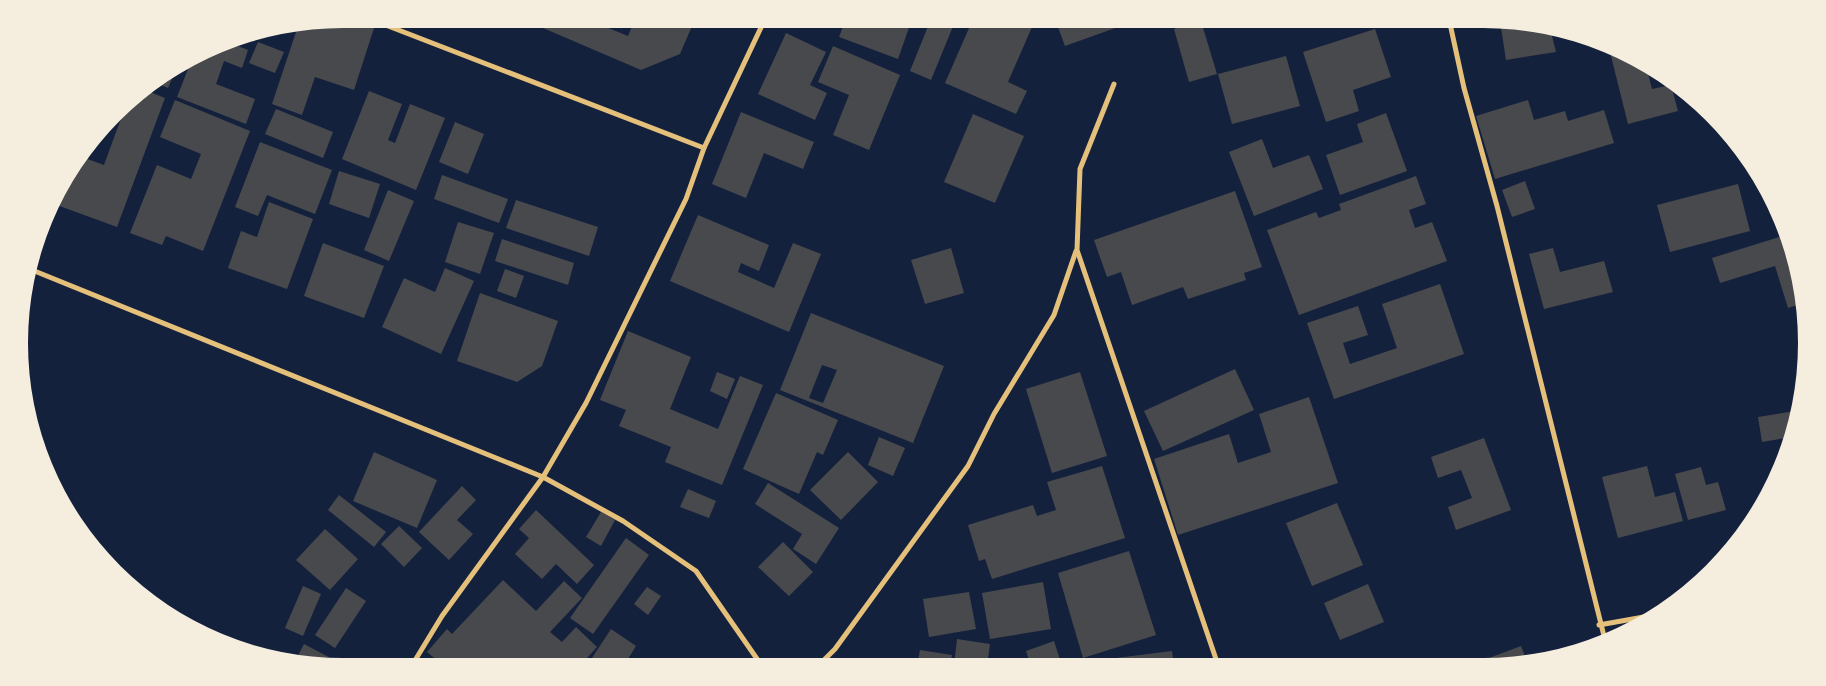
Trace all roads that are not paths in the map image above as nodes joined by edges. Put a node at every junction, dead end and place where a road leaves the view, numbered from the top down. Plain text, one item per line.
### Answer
1 (393, 28) edge
2 (761, 28) edge
3 (1451, 28) edge
4 (1114, 84) dead end
5 (704, 148) junction
6 (1076, 250) junction
7 (36, 272) edge
8 (543, 477) junction
9 (1638, 618) edge
10 (1599, 624) junction
11 (1603, 634) edge
12 (416, 658) edge
13 (756, 658) edge
14 (826, 658) edge
15 (1216, 658) edge

1 - 5 street
2 - 5 street
3 - 10 street
4 - 6 street
5 - 8 street
6 - 14 street
6 - 15 street
7 - 8 street
8 - 12 street
8 - 13 street
9 - 10 street
10 - 11 street

